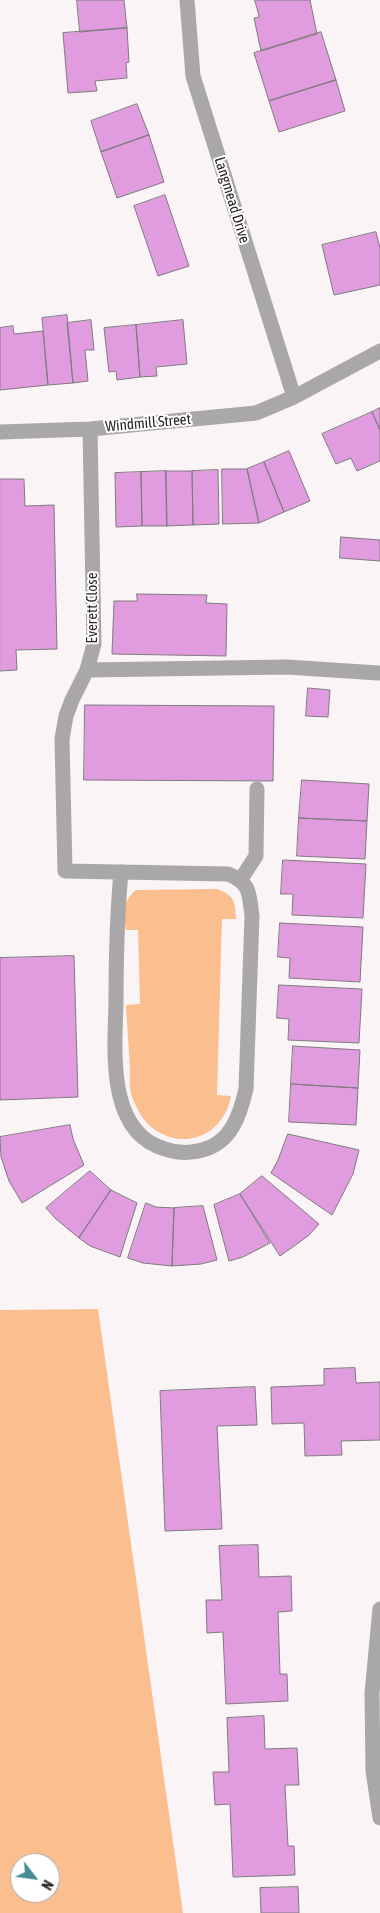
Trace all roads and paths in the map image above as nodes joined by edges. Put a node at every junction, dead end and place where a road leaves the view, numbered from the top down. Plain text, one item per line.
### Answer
1 (186, 0) edge
2 (380, 351) edge
3 (294, 397) junction
4 (90, 429) junction
5 (0, 432) edge
6 (87, 670) junction
7 (378, 673) dead end
8 (257, 789) dead end
9 (121, 872) junction
10 (241, 879) junction
11 (380, 1609) edge
12 (380, 1818) edge

1 - 3 street, Langmead Drive
2 - 3 street, Windmill Street
3 - 4 street, Windmill Street
4 - 5 street, Windmill Street
4 - 6 street, Everett Close
6 - 7 street
6 - 9 street, Everett Close
8 - 10 street
9 - 10 street
9 - 10 street
11 - 12 street

